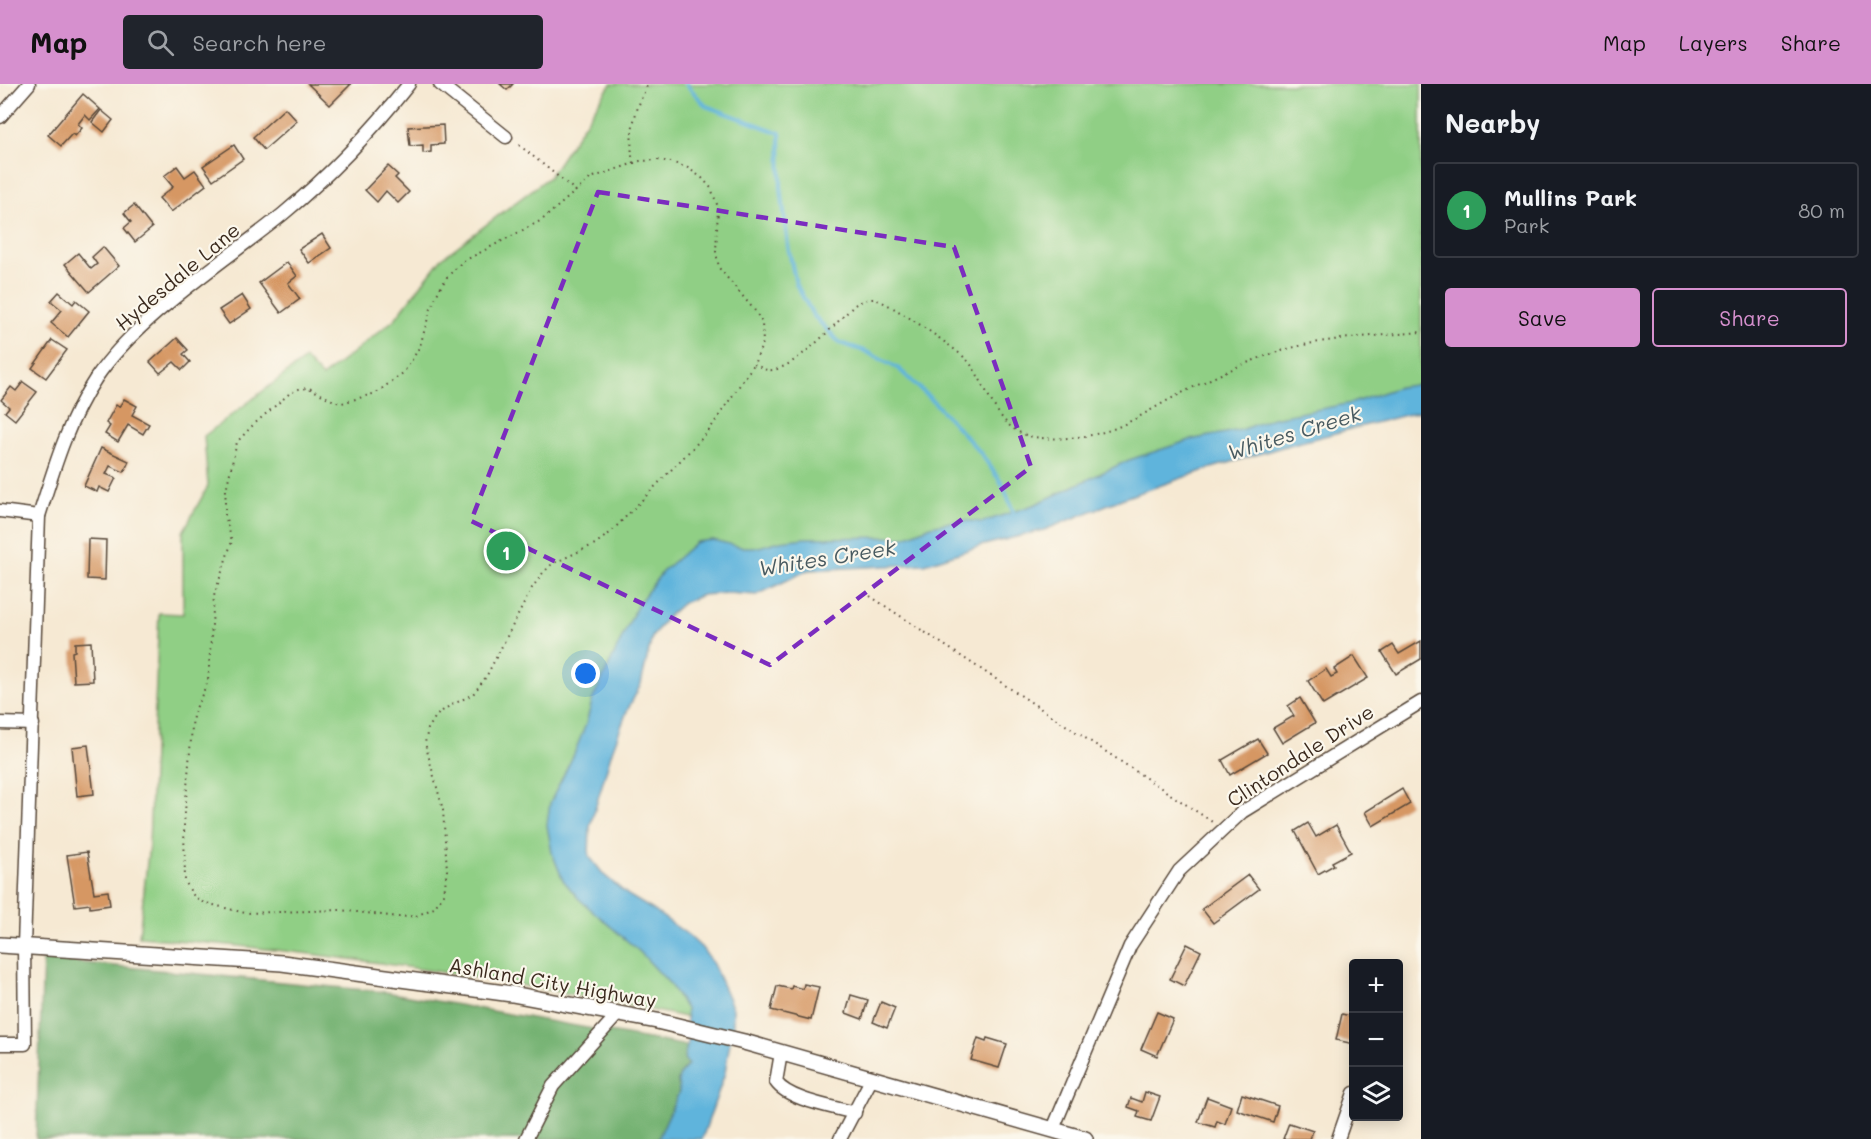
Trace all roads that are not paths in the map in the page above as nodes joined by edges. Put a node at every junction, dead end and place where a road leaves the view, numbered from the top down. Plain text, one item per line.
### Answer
1 (29, 84) edge
2 (409, 84) edge
3 (440, 84) edge
4 (0, 117) edge
5 (506, 138) dead end
6 (0, 511) edge
7 (39, 516) junction
8 (1421, 702) edge
9 (0, 723) edge
10 (33, 724) junction
11 (0, 945) edge
12 (24, 945) junction
13 (618, 1014) junction
14 (0, 1044) edge
15 (781, 1053) junction
16 (872, 1078) junction
17 (1349, 1105) edge
18 (855, 1113) junction
19 (1053, 1129) junction
20 (526, 1139) edge
21 (840, 1139) edge
22 (1085, 1139) edge
23 (1338, 1139) edge

1 - 4 street
2 - 7 street, Hydesdale Lane
3 - 5 street
6 - 7 street
7 - 10 street, Hydesdale Lane
8 - 19 street, Clintondale Drive
9 - 10 street
10 - 12 street, Hydesdale Lane
11 - 12 main road, Ashland City Highway
12 - 13 main road, Ashland City Highway
12 - 14 street, Hydesdale Lane
13 - 15 main road, Ashland City Highway
13 - 20 street
15 - 16 main road, Ashland City Highway
15 - 18 street
16 - 18 street
16 - 19 main road, Ashland City Highway
17 - 23 street
18 - 21 street
19 - 22 main road, Ashland City Highway

